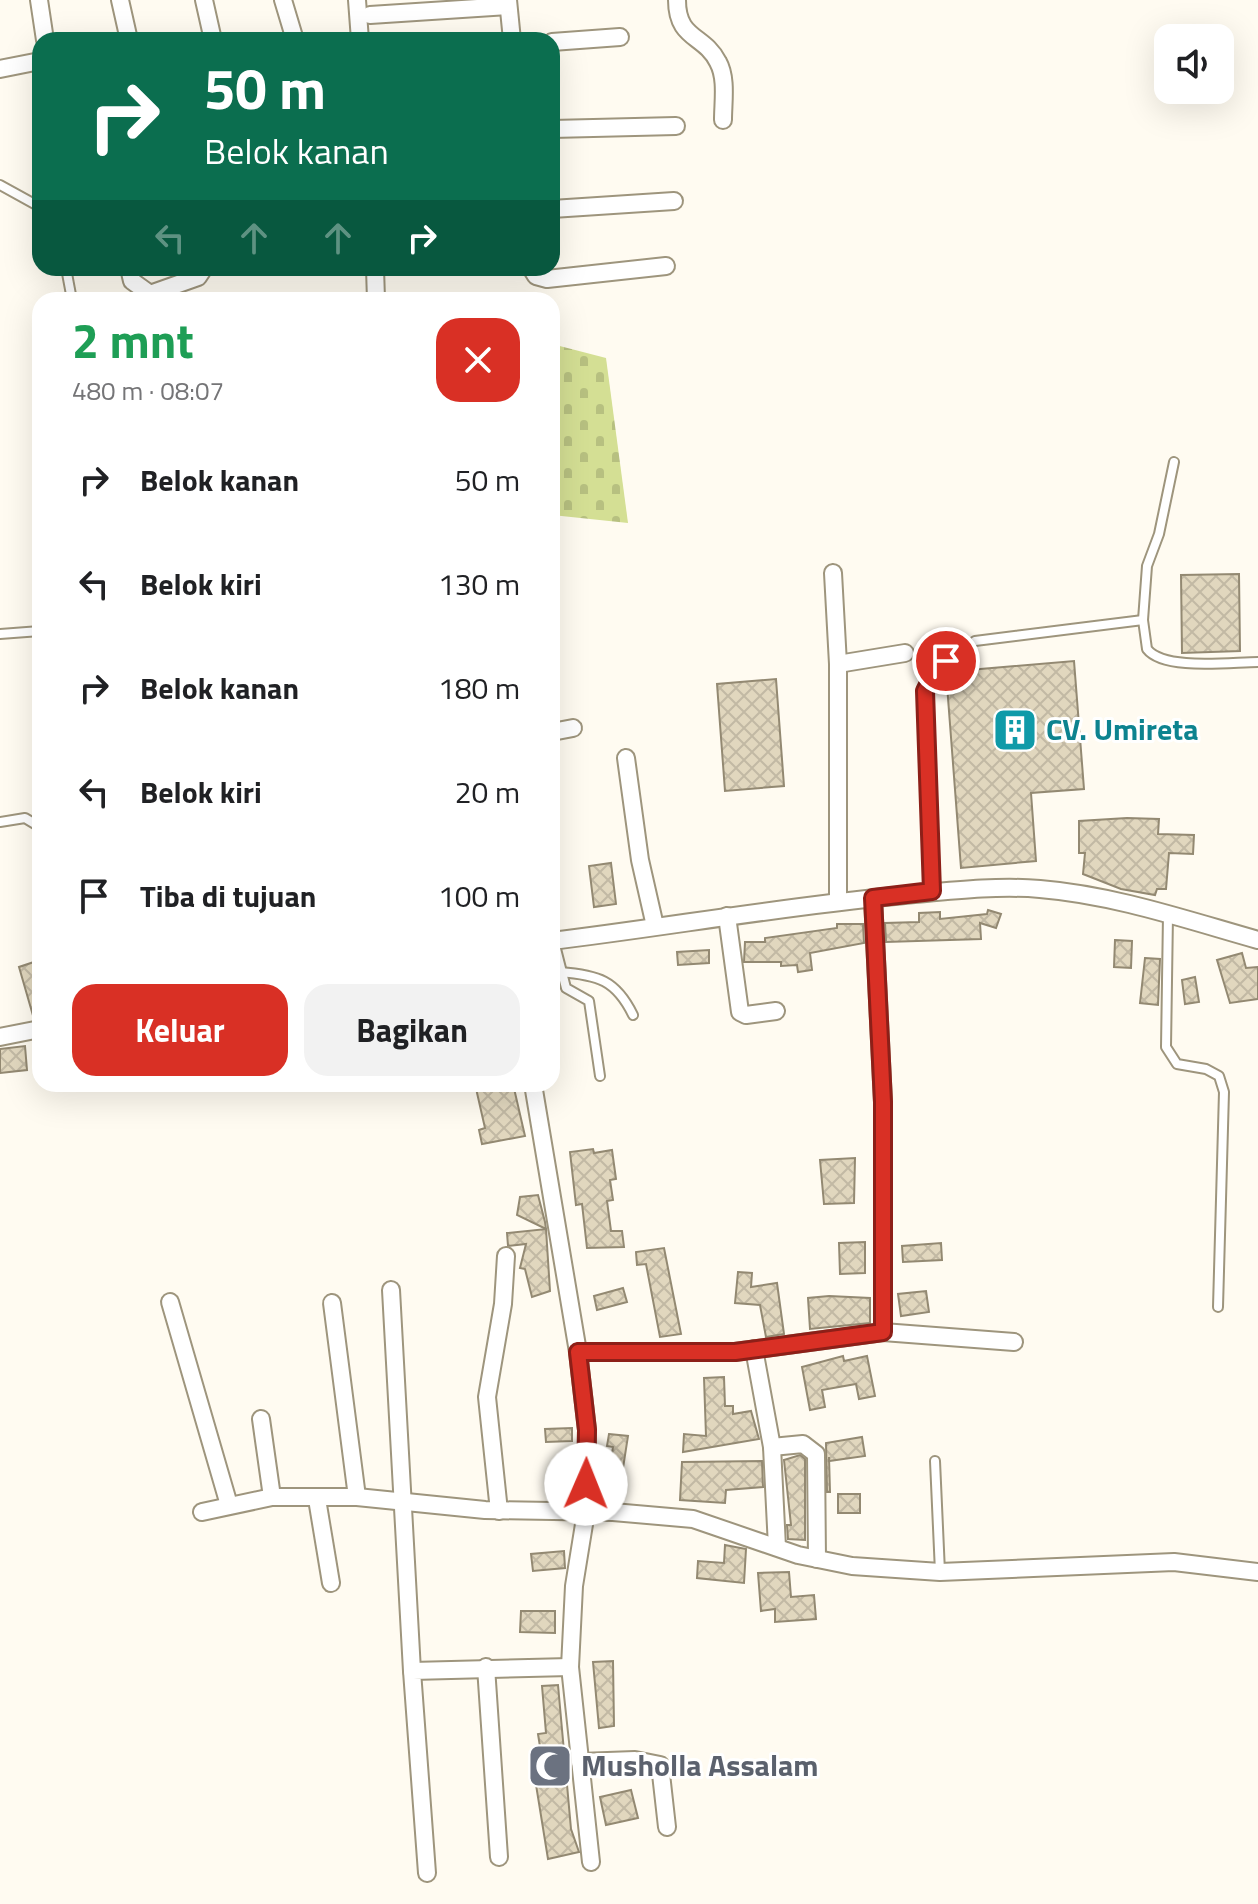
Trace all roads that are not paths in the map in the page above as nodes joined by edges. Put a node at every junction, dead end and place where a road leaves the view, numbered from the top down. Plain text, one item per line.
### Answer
1 (39, 0) edge
2 (120, 0) edge
3 (204, 0) edge
4 (283, 0) edge
5 (357, 0) edge
6 (677, 0) edge
7 (508, 3) edge
8 (370, 15) dead end
9 (44, 32) edge
10 (127, 32) edge
11 (211, 32) edge
12 (293, 32) edge
13 (359, 32) edge
14 (511, 32) edge
15 (620, 37) dead end
16 (560, 41) edge
17 (32, 63) edge
18 (0, 69) edge
19 (723, 120) dead end
20 (676, 126) dead end
21 (560, 129) edge
22 (0, 185) edge
23 (674, 201) dead end
24 (32, 203) edge
25 (560, 208) edge
26 (666, 266) dead end
27 (131, 276) edge
28 (199, 276) edge
29 (536, 276) edge
30 (147, 292) edge
31 (156, 292) edge
32 (1174, 462) dead end
33 (833, 573) dead end
34 (1143, 620) junction
35 (32, 632) edge
36 (0, 634) edge
37 (905, 653) dead end
38 (1258, 662) edge
39 (838, 664) junction
40 (573, 728) dead end
41 (560, 730) edge
42 (626, 758) dead end
43 (0, 822) edge
44 (32, 822) edge
45 (932, 891) junction
46 (873, 898) junction
47 (838, 902) junction
48 (1168, 915) junction
49 (727, 916) junction
50 (655, 926) junction
51 (560, 940) edge
52 (1258, 940) edge
53 (560, 972) joint
54 (776, 1011) dead end
55 (633, 1015) dead end
56 (32, 1031) edge
57 (0, 1037) edge
58 (600, 1076) dead end
59 (534, 1092) edge
60 (506, 1256) dead end
61 (391, 1290) dead end
62 (170, 1302) dead end
63 (332, 1303) dead end
64 (1218, 1307) dead end
65 (883, 1332) junction
66 (1014, 1342) dead end
67 (754, 1349) junction
68 (578, 1352) junction
69 (261, 1419) dead end
70 (772, 1447) junction
71 (935, 1461) dead end
72 (272, 1497) junction
73 (357, 1497) junction
74 (317, 1499) junction
75 (402, 1501) junction
76 (229, 1505) junction
77 (499, 1511) junction
78 (202, 1512) dead end
79 (586, 1512) junction
80 (777, 1547) junction
81 (817, 1559) junction
82 (940, 1572) junction
83 (1258, 1572) edge
84 (331, 1583) dead end
85 (486, 1667) junction
86 (570, 1667) junction
87 (412, 1671) junction
88 (580, 1762) junction
89 (667, 1827) dead end
90 (499, 1857) dead end
91 (591, 1862) dead end
92 (427, 1873) dead end

1 - 9 street
2 - 10 street
3 - 11 street
4 - 12 street
5 - 13 street
6 - 19 street
7 - 8 street
7 - 14 street
15 - 16 street
17 - 18 street
20 - 21 street
22 - 24 lane
23 - 25 street
26 - 29 street
27 - 30 street
28 - 31 street
32 - 34 lane
33 - 39 street
34 - 38 lane
34 - 45 lane
35 - 36 lane
37 - 39 street
39 - 47 street
40 - 41 street
42 - 50 street
43 - 44 lane
45 - 46 street
45 - 48 street
46 - 47 street
46 - 65 street
47 - 49 street
48 - 52 street
48 - 64 lane
49 - 50 street
49 - 54 street
50 - 51 street
53 - 55 lane
53 - 58 lane
56 - 57 street
59 - 68 street
60 - 77 street
61 - 75 street
62 - 76 street
63 - 73 street
65 - 66 street
65 - 67 street
67 - 68 street
67 - 70 street
68 - 79 street
69 - 72 street
70 - 80 street
70 - 81 street
71 - 82 lane
72 - 74 street
72 - 76 street
73 - 74 street
73 - 75 street
74 - 84 street
75 - 77 street
75 - 87 street
76 - 78 street
77 - 79 street
79 - 80 street
79 - 86 street
80 - 81 street
81 - 82 street
82 - 83 street
85 - 86 street
85 - 87 street
85 - 90 street
86 - 88 street
87 - 92 street
88 - 89 street
88 - 91 street

